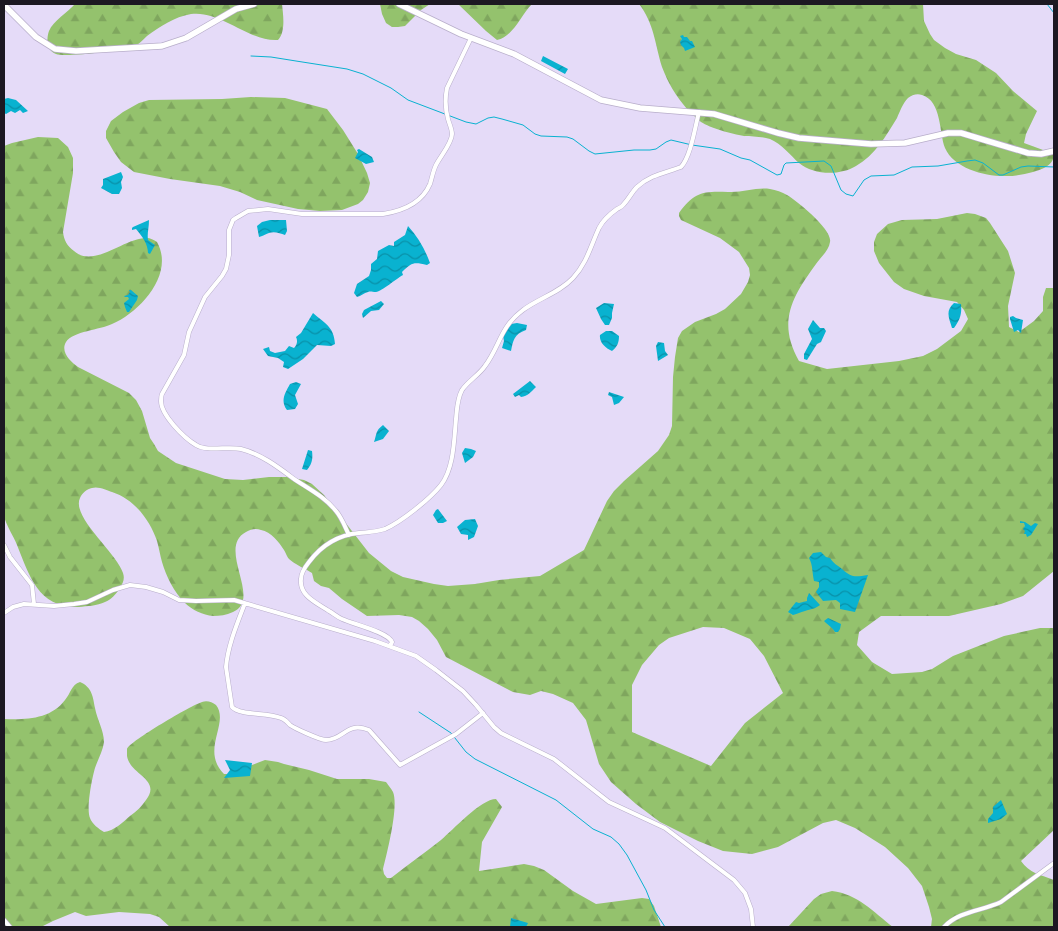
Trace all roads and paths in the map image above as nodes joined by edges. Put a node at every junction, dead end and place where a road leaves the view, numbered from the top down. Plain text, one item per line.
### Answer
1 (254, 4) edge
2 (399, 4) edge
3 (4, 5) edge
4 (471, 38) junction
5 (699, 112) junction
6 (1054, 151) edge
7 (349, 535) junction
8 (4, 545) edge
9 (245, 603) junction
10 (34, 604) junction
11 (4, 613) edge
12 (390, 646) junction
13 (483, 713) junction
14 (1054, 863) edge
15 (4, 920) edge
16 (10, 927) edge
17 (753, 927) edge
18 (944, 927) edge

1 - 3 street
2 - 4 street
4 - 5 street
4 - 7 street
5 - 6 street
5 - 7 street
7 - 12 street
8 - 10 street
9 - 10 street
9 - 12 street
9 - 13 street
10 - 11 street
12 - 13 street
13 - 17 street
14 - 18 street
15 - 16 street

